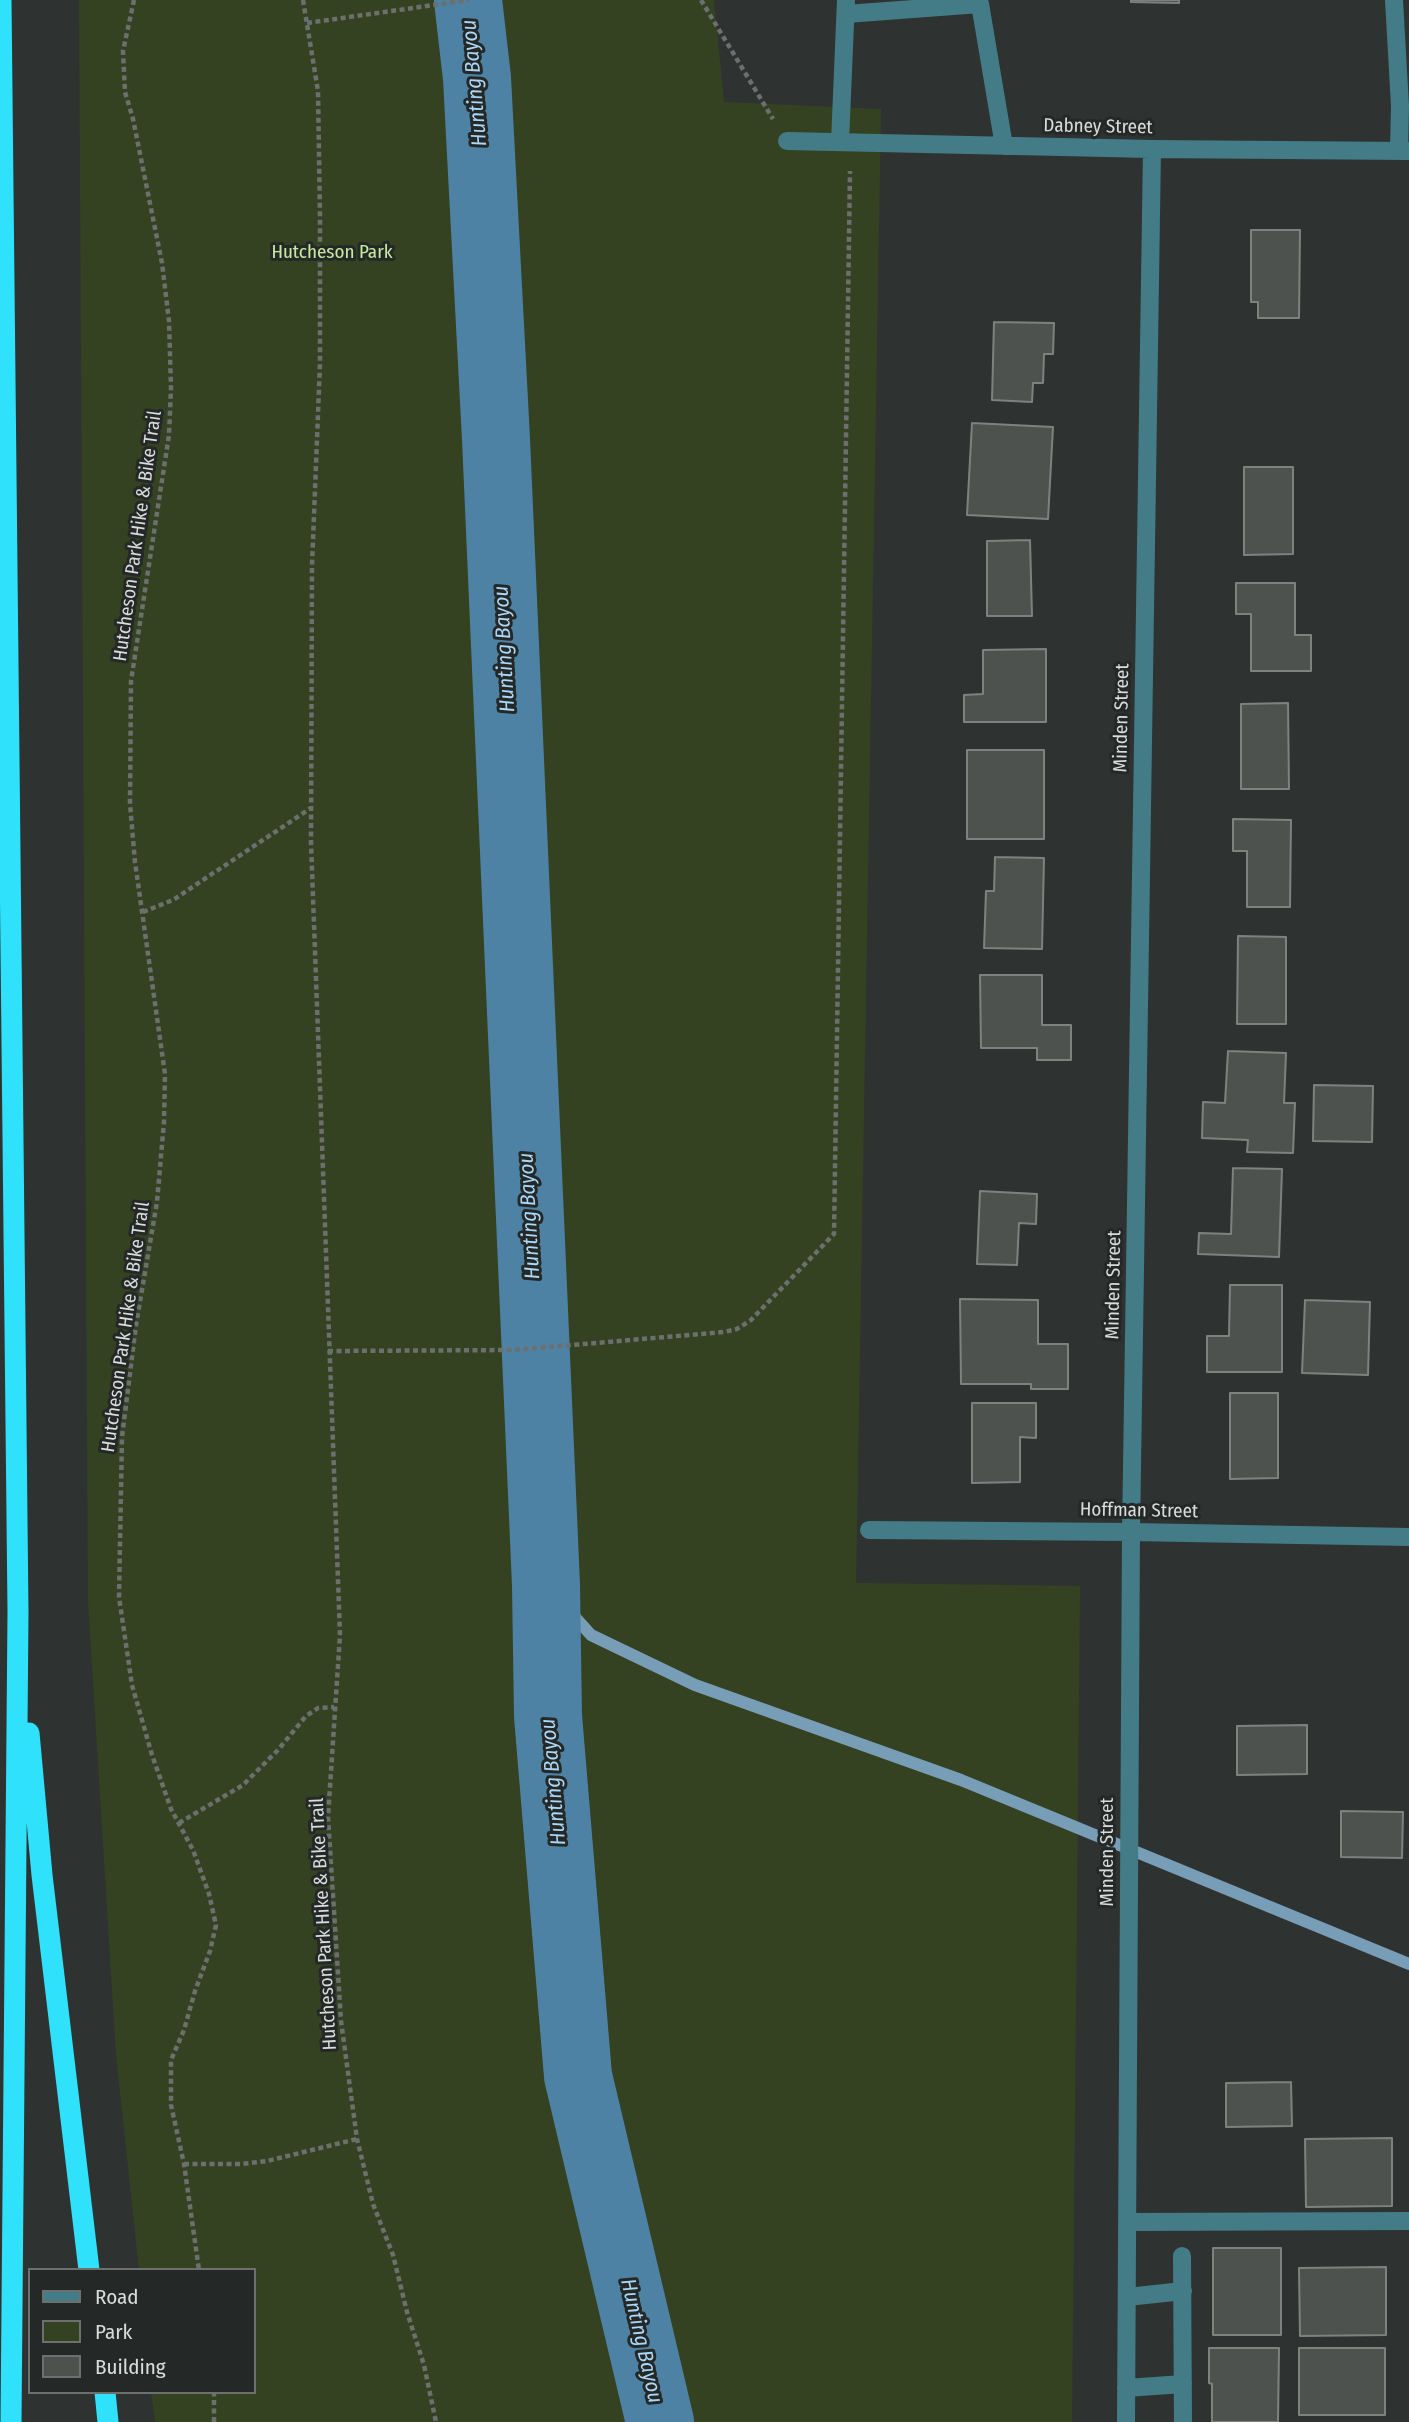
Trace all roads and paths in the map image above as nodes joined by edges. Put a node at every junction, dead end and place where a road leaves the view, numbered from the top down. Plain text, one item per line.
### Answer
1 (1, 0) edge
2 (134, 0) edge
3 (303, 0) edge
4 (469, 0) edge
5 (701, 0) edge
6 (1394, 0) edge
7 (977, 2) edge
8 (846, 7) edge
9 (307, 23) junction
10 (787, 141) joint
11 (845, 143) junction
12 (1004, 146) junction
13 (1152, 149) junction
14 (1404, 151) edge
15 (311, 808) junction
16 (143, 912) junction
17 (328, 1351) junction
18 (869, 1530) dead end
19 (1131, 1532) junction
20 (1409, 1538) edge
21 (18, 1612) junction
22 (334, 1707) junction
23 (179, 1823) junction
24 (357, 2138) junction
25 (184, 2164) junction
26 (1409, 2221) edge
27 (1127, 2222) junction
28 (1182, 2256) dead end
29 (89, 2268) edge
30 (199, 2268) edge
31 (1183, 2291) junction
32 (1126, 2297) junction
33 (1183, 2384) junction
34 (1126, 2388) junction
35 (105, 2394) edge
36 (214, 2394) edge
37 (11, 2422) edge
38 (108, 2422) edge
39 (214, 2422) edge
40 (436, 2422) edge
41 (1126, 2422) edge
42 (1183, 2422) edge

1 - 21 highway
2 - 16 path, Hutcheson Park Hike & Bike Trail
3 - 9 path, Hutcheson Park Hike & Bike Trail
4 - 9 path
5 - 10 path
6 - 14 street
7 - 8 street
7 - 12 street
8 - 11 street
9 - 15 path, Hutcheson Park Hike & Bike Trail
10 - 11 street, Dabney Street
11 - 12 street, Dabney Street
11 - 17 path
12 - 13 street, Dabney Street
13 - 14 street, Dabney Street
13 - 19 street, Minden Street
15 - 16 path
15 - 17 path, Hutcheson Park Hike & Bike Trail
16 - 23 path, Hutcheson Park Hike & Bike Trail
17 - 22 path, Hutcheson Park Hike & Bike Trail
18 - 19 street, Hoffman Street
19 - 20 street, Hoffman Street
19 - 27 street, Minden Street
21 - 29 highway
21 - 37 highway
22 - 23 path
22 - 24 path, Hutcheson Park Hike & Bike Trail
23 - 25 path, Hutcheson Park Hike & Bike Trail
24 - 25 path
24 - 40 path, Hutcheson Park Hike & Bike Trail
25 - 30 path, Hutcheson Park Hike & Bike Trail
26 - 27 street
27 - 32 street, Minden Street
28 - 31 street
31 - 32 street
31 - 33 street
32 - 34 street, Minden Street
33 - 34 street
33 - 42 street
34 - 41 street, Minden Street
35 - 38 highway
36 - 39 path

